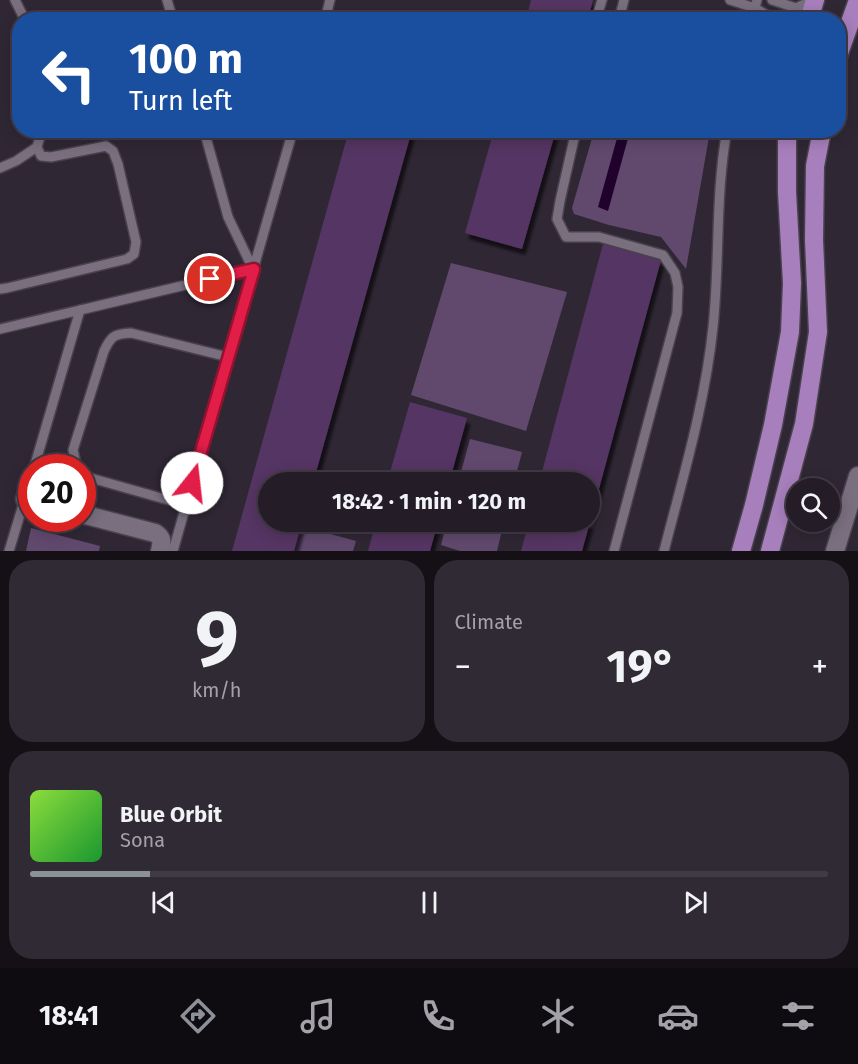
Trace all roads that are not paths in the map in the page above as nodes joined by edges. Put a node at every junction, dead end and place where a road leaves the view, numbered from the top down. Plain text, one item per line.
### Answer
1 (730, 0) edge
2 (772, 0) edge
3 (810, 0) edge
4 (858, 0) edge
5 (756, 4) edge
6 (846, 34) edge
7 (40, 138) edge
8 (206, 138) edge
9 (291, 138) edge
10 (574, 138) edge
11 (726, 138) edge
12 (787, 138) edge
13 (820, 138) edge
14 (37, 147) junction
15 (0, 168) edge
16 (254, 269) junction
17 (0, 289) edge
18 (80, 310) junction
19 (0, 329) edge
20 (228, 357) junction
21 (38, 454) edge
22 (74, 454) edge
23 (858, 476) edge
24 (96, 480) edge
25 (186, 505) junction
26 (854, 506) edge
27 (96, 518) edge
28 (18, 527) edge
29 (9, 551) edge
30 (160, 551) edge
31 (173, 551) edge
32 (615, 551) edge
33 (664, 551) edge
34 (741, 551) edge
35 (770, 551) edge
36 (835, 551) edge

1 - 5 lane
2 - 3 lane
4 - 6 main road
7 - 14 lane
8 - 16 lane
9 - 16 lane
10 - 32 lane
11 - 33 lane
12 - 34 main road
13 - 35 main road
14 - 15 lane
14 - 17 lane
16 - 18 lane
16 - 20 lane
18 - 19 lane
18 - 21 lane
20 - 22 lane
20 - 25 lane
23 - 26 street
24 - 25 lane
25 - 31 lane
26 - 36 street
27 - 30 street
28 - 29 lane

